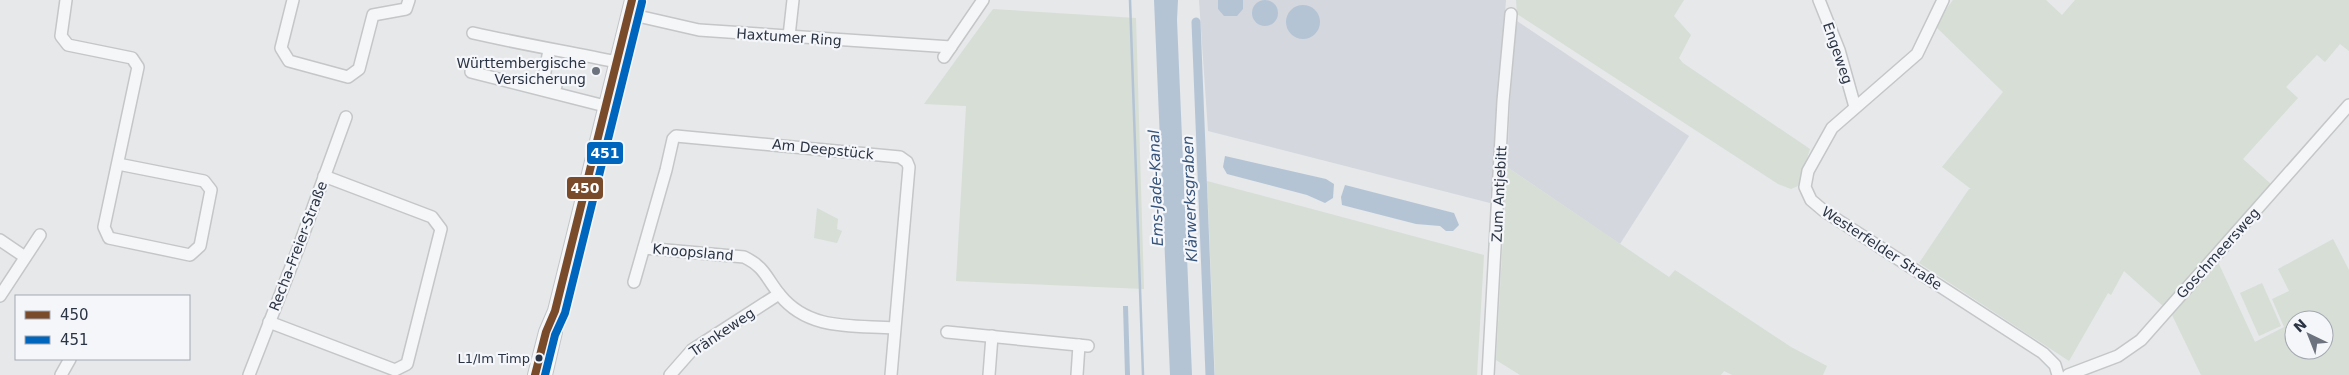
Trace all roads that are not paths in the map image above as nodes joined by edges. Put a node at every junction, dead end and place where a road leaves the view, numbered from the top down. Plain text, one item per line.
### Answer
1 (66, 0) edge
2 (293, 0) edge
3 (409, 0) edge
4 (632, 0) edge
5 (793, 0) edge
6 (983, 0) edge
7 (1819, 0) edge
8 (1943, 0) edge
9 (628, 14) junction
10 (1511, 14) dead end
11 (473, 33) dead end
12 (788, 36) junction
13 (951, 47) junction
14 (549, 50) junction
15 (944, 57) dead end
16 (617, 62) junction
17 (471, 72) dead end
18 (594, 96) dead end
19 (2349, 105) edge
20 (605, 106) junction
21 (1855, 106) junction
22 (346, 117) dead end
23 (118, 164) junction
24 (324, 176) junction
25 (40, 235) dead end
26 (0, 240) edge
27 (644, 248) junction
28 (24, 257) junction
29 (634, 282) dead end
30 (779, 294) junction
31 (0, 296) edge
32 (555, 312) junction
33 (269, 322) junction
34 (894, 328) junction
35 (947, 332) dead end
36 (992, 336) junction
37 (69, 360) edge
38 (61, 375) edge
39 (248, 375) edge
40 (536, 375) edge
41 (545, 375) edge
42 (670, 375) edge
43 (891, 375) edge
44 (989, 375) edge
45 (1077, 375) edge
46 (1488, 375) edge
47 (2058, 375) edge
48 (2068, 375) edge

1 - 23 street
2 - 3 street
4 - 9 main road
5 - 12 street
6 - 13 street
7 - 21 street, Engeweg
8 - 21 street, Westerfelder Straße
9 - 12 street, Haxtumer Ring
9 - 16 main road
10 - 46 street, Zum Antjebitt
11 - 14 street
12 - 13 street, Haxtumer Ring
13 - 15 street
14 - 16 street
14 - 18 street
16 - 20 main road
17 - 20 street
19 - 48 street, Goschmeersweg
20 - 32 main road
21 - 47 street, Westerfelder Straße
22 - 24 street, Recha-Freier-Straße
23 - 23 street
24 - 33 street, Recha-Freier-Straße
24 - 33 street
25 - 28 street
26 - 28 street
27 - 29 street, Am Deepstück
27 - 30 street, Knoopsland
27 - 34 street, Am Deepstück
28 - 31 street
30 - 34 street, Knoopsland
30 - 42 street, Tränkeweg
32 - 40 main road
32 - 41 main road
33 - 39 street, Recha-Freier-Straße
34 - 43 street, Am Deepstück
35 - 36 street
36 - 44 street
36 - 45 street
37 - 38 street

